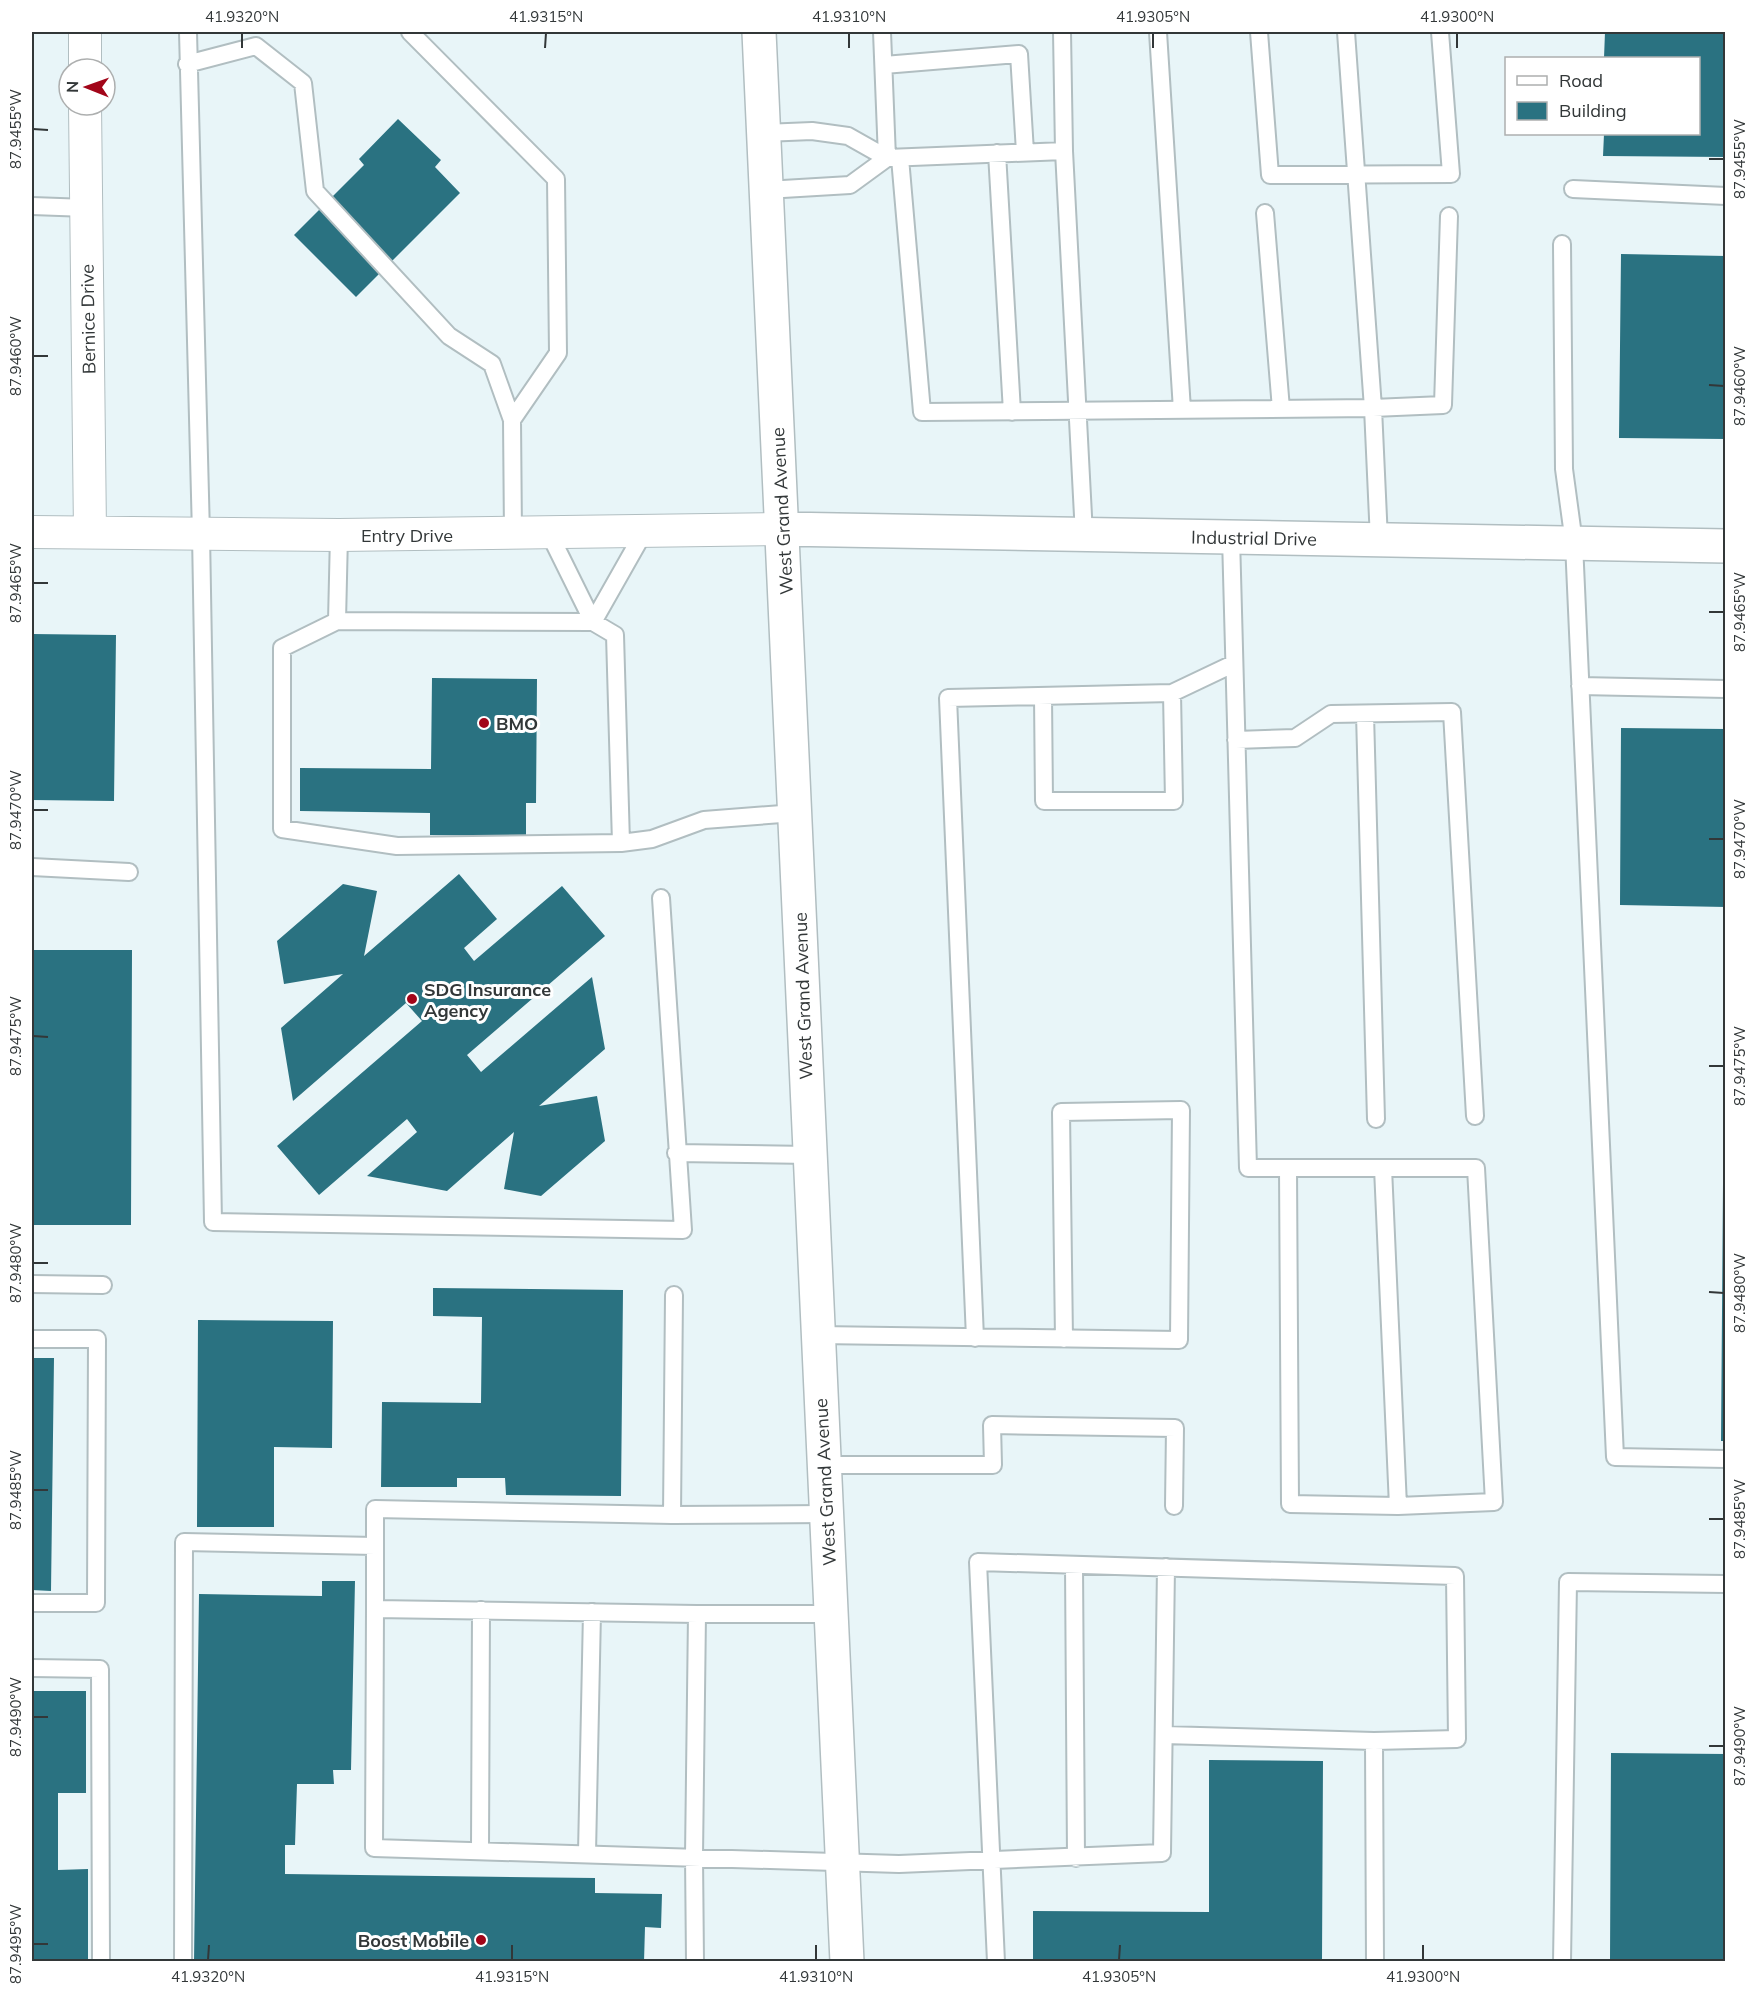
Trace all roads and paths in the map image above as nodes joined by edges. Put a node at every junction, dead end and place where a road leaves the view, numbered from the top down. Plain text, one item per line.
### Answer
1 (85, 32) edge
2 (188, 32) edge
3 (410, 32) edge
4 (759, 32) edge
5 (882, 32) edge
6 (1062, 32) edge
7 (1158, 32) edge
8 (1259, 32) edge
9 (1346, 32) edge
10 (1440, 32) edge
11 (85, 57) edge
12 (188, 64) junction
13 (884, 65) junction
14 (85, 117) edge
15 (764, 134) junction
16 (1064, 150) junction
17 (1025, 152) junction
18 (997, 153) junction
19 (894, 158) junction
20 (1356, 175) junction
21 (1573, 189) dead end
22 (766, 190) junction
23 (1725, 196) edge
24 (32, 206) edge
25 (87, 208) junction
26 (1265, 213) dead end
27 (1449, 216) dead end
28 (1562, 244) dead end
29 (1372, 408) junction
30 (1281, 409) junction
31 (1182, 410) junction
32 (1012, 412) junction
33 (1078, 412) junction
34 (512, 420) junction
35 (782, 529) junction
36 (32, 532) edge
37 (90, 532) junction
38 (644, 532) junction
39 (549, 533) junction
40 (201, 534) junction
41 (513, 534) junction
42 (339, 535) junction
43 (1084, 535) junction
44 (1231, 537) junction
45 (1379, 540) junction
46 (1574, 543) junction
47 (1725, 546) edge
48 (337, 621) junction
49 (593, 622) junction
50 (1233, 664) junction
51 (1580, 686) junction
52 (1725, 689) edge
53 (1172, 693) junction
54 (1042, 696) junction
55 (1365, 714) junction
56 (1236, 740) junction
57 (795, 813) junction
58 (621, 843) junction
59 (32, 867) edge
60 (129, 872) dead end
61 (661, 898) dead end
62 (1475, 1116) dead end
63 (1377, 1119) dead end
64 (676, 1153) junction
65 (810, 1155) junction
66 (1288, 1168) junction
67 (1383, 1168) junction
68 (32, 1284) edge
69 (103, 1285) dead end
70 (674, 1295) dead end
71 (818, 1335) junction
72 (975, 1338) junction
73 (32, 1339) edge
74 (1064, 1339) junction
75 (1725, 1459) edge
76 (824, 1465) junction
77 (1174, 1506) dead end
78 (1398, 1506) junction
79 (826, 1514) junction
80 (672, 1515) junction
81 (375, 1546) junction
82 (1074, 1565) junction
83 (1166, 1567) junction
84 (1725, 1584) edge
85 (32, 1603) edge
86 (375, 1609) junction
87 (481, 1610) junction
88 (592, 1612) junction
89 (697, 1614) junction
90 (831, 1614) junction
91 (32, 1668) edge
92 (1164, 1735) junction
93 (1374, 1741) junction
94 (480, 1851) junction
95 (587, 1853) junction
96 (694, 1856) junction
97 (1076, 1858) junction
98 (842, 1861) junction
99 (991, 1862) junction
100 (101, 1962) edge
101 (183, 1962) edge
102 (695, 1962) edge
103 (847, 1962) edge
104 (996, 1962) edge
105 (1375, 1962) edge
106 (1562, 1962) edge

1 - 11 street
2 - 12 lane
3 - 34 lane
4 - 15 main road, West Grand Avenue
5 - 13 lane
6 - 16 lane
7 - 31 lane
8 - 20 lane
9 - 20 lane
10 - 20 lane
12 - 34 lane
12 - 40 lane
13 - 17 lane
13 - 19 lane
14 - 25 street, Bernice Drive
15 - 19 lane
15 - 22 main road, West Grand Avenue
16 - 17 lane
16 - 33 lane
17 - 18 lane
18 - 19 lane
18 - 32 lane
19 - 22 lane
19 - 32 lane
20 - 29 lane
21 - 23 lane
22 - 35 main road, West Grand Avenue
24 - 25 lane
25 - 37 street, Bernice Drive
26 - 30 lane
27 - 29 lane
28 - 46 lane
29 - 30 lane
29 - 45 lane
30 - 31 lane
31 - 33 lane
32 - 33 lane
33 - 43 lane
34 - 41 lane
35 - 38 street, Entry Drive
35 - 43 main road, Industrial Drive
35 - 57 main road, West Grand Avenue
36 - 37 street, Entry Drive
37 - 40 street, Entry Drive
38 - 39 street, Entry Drive
38 - 49 lane
39 - 41 street, Entry Drive
39 - 49 lane
40 - 42 street, Entry Drive
40 - 64 lane
41 - 42 street, Entry Drive
42 - 48 lane
43 - 44 main road, Industrial Drive
44 - 45 main road, Industrial Drive
44 - 50 lane
45 - 46 main road, Industrial Drive
46 - 47 main road, Industrial Drive
46 - 51 lane
48 - 49 lane
48 - 58 lane
49 - 58 lane
50 - 53 lane
50 - 56 lane
51 - 52 lane
51 - 75 lane
53 - 54 lane
53 - 54 lane
54 - 72 lane
55 - 56 lane
55 - 62 lane
55 - 63 lane
56 - 66 lane
57 - 58 lane
57 - 65 main road, West Grand Avenue
59 - 60 lane
61 - 64 lane
64 - 65 lane
65 - 71 main road, West Grand Avenue
66 - 67 lane
66 - 78 lane
67 - 78 lane
67 - 78 lane
68 - 69 lane
70 - 80 lane
71 - 72 lane
71 - 76 main road, West Grand Avenue
72 - 74 lane
73 - 85 lane
74 - 74 lane
76 - 77 lane
76 - 79 main road, West Grand Avenue
79 - 80 lane
79 - 90 main road, West Grand Avenue
80 - 81 lane
81 - 86 lane
81 - 101 lane
82 - 83 lane
82 - 97 lane
82 - 99 lane
83 - 92 lane
83 - 93 lane
84 - 106 lane
86 - 87 lane
86 - 94 lane
87 - 88 lane
87 - 94 lane
88 - 89 lane
88 - 95 lane
89 - 90 lane
89 - 96 lane
90 - 98 main road, West Grand Avenue
91 - 100 lane
92 - 93 lane
92 - 97 lane
93 - 105 lane
94 - 95 lane
95 - 96 lane
96 - 98 lane
96 - 102 lane
97 - 99 lane
98 - 99 lane
98 - 103 main road, West Grand Avenue
99 - 104 lane

